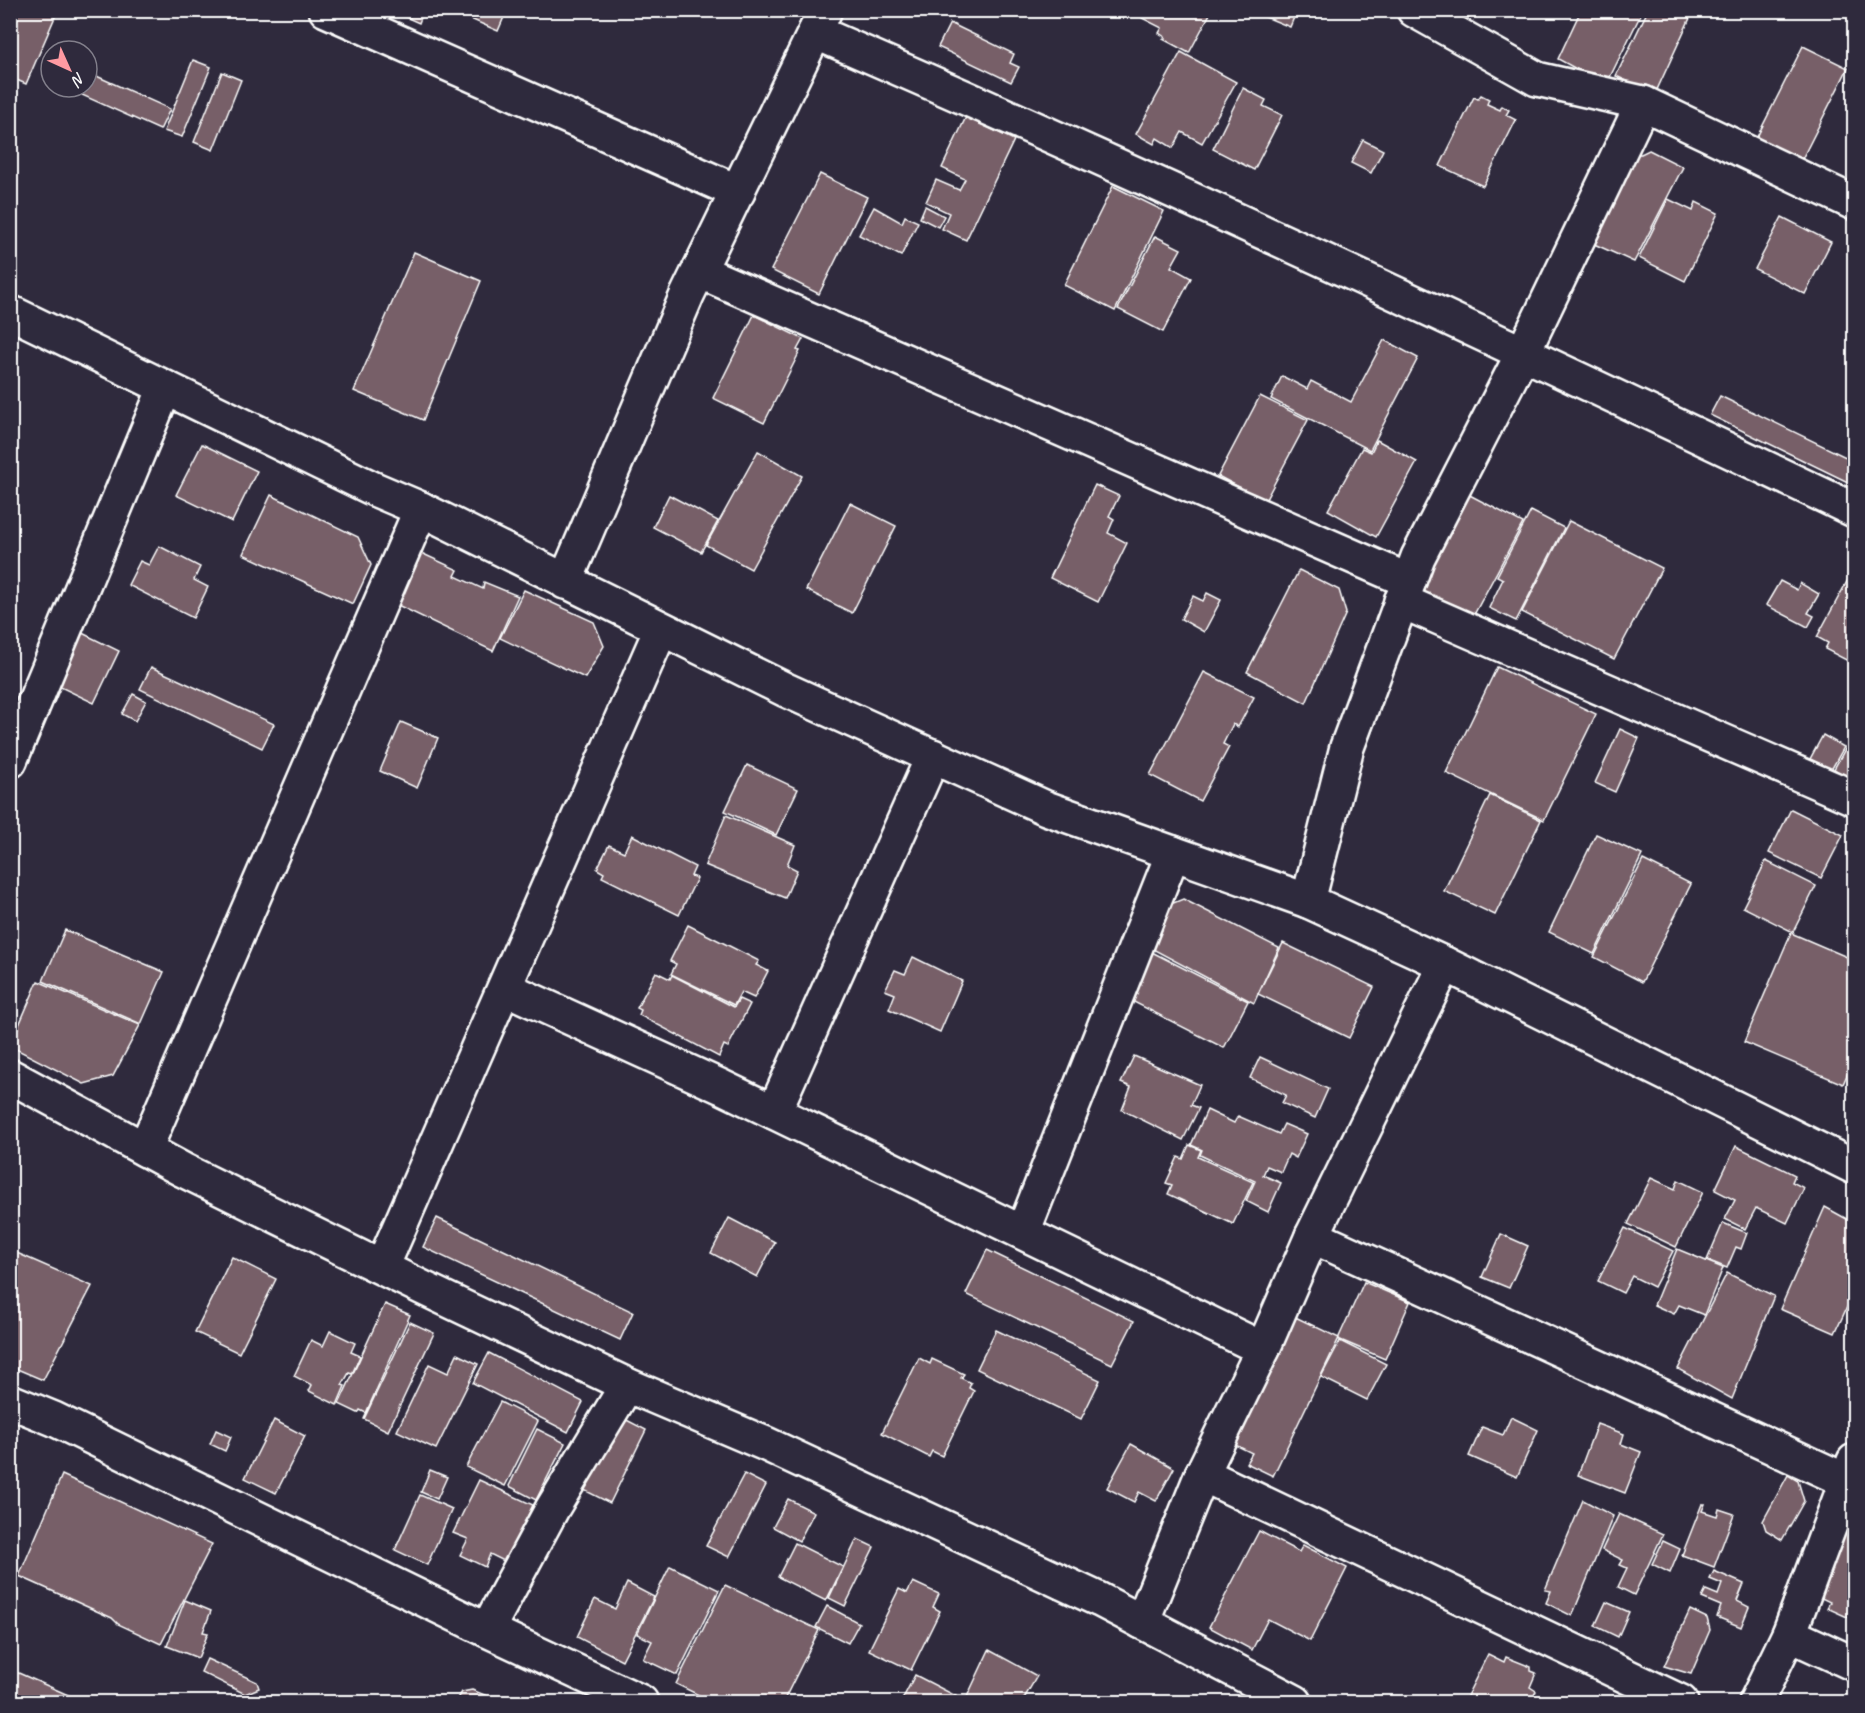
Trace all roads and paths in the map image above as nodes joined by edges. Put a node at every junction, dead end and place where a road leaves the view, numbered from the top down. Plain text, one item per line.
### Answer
1 (326, 10) edge
2 (1414, 10) edge
3 (820, 21) edge
4 (1643, 103) junction
5 (738, 192) junction
6 (1854, 203) edge
7 (699, 271) junction
8 (10, 312) edge
9 (1523, 353) junction
10 (165, 388) junction
11 (420, 509) junction
12 (1854, 510) edge
13 (565, 582) junction
14 (1405, 591) junction
15 (661, 629) junction
16 (933, 756) junction
17 (10, 760) edge
18 (1854, 798) edge
19 (1173, 853) junction
20 (1308, 901) junction
21 (1445, 964) junction
22 (505, 988) junction
23 (10, 1076) edge
24 (774, 1112) junction
25 (145, 1149) junction
26 (1854, 1167) edge
27 (1023, 1232) junction
28 (1312, 1236) junction
29 (382, 1267) junction
30 (1263, 1349) junction
31 (627, 1385) junction
32 (10, 1401) edge
33 (1852, 1471) edge
34 (1202, 1474) junction
35 (1142, 1622) junction
36 (487, 1630) junction
37 (1789, 1634) junction
38 (1854, 1664) edge
39 (641, 1702) edge
40 (1295, 1702) edge
41 (1681, 1702) edge
42 (1756, 1702) edge

1 - 5 street
2 - 4 street
3 - 5 street
3 - 9 street
4 - 6 street
4 - 9 street
5 - 7 street
7 - 13 street
7 - 14 street
8 - 10 street
9 - 12 street
9 - 14 street
10 - 11 street
10 - 17 street
11 - 13 street
11 - 25 street
13 - 15 street
14 - 18 street
14 - 20 street
15 - 16 street
15 - 22 street
16 - 19 street
16 - 24 street
19 - 20 street
19 - 27 street
20 - 21 street
21 - 26 street
21 - 28 street
22 - 24 street
22 - 29 street
23 - 25 street
24 - 27 street
25 - 29 street
27 - 30 street
28 - 30 street
28 - 33 street
29 - 31 street
30 - 34 street
31 - 35 street
31 - 36 street
32 - 36 street
33 - 37 street
34 - 35 street
34 - 41 street
35 - 40 street
36 - 39 street
37 - 38 street
37 - 42 street

